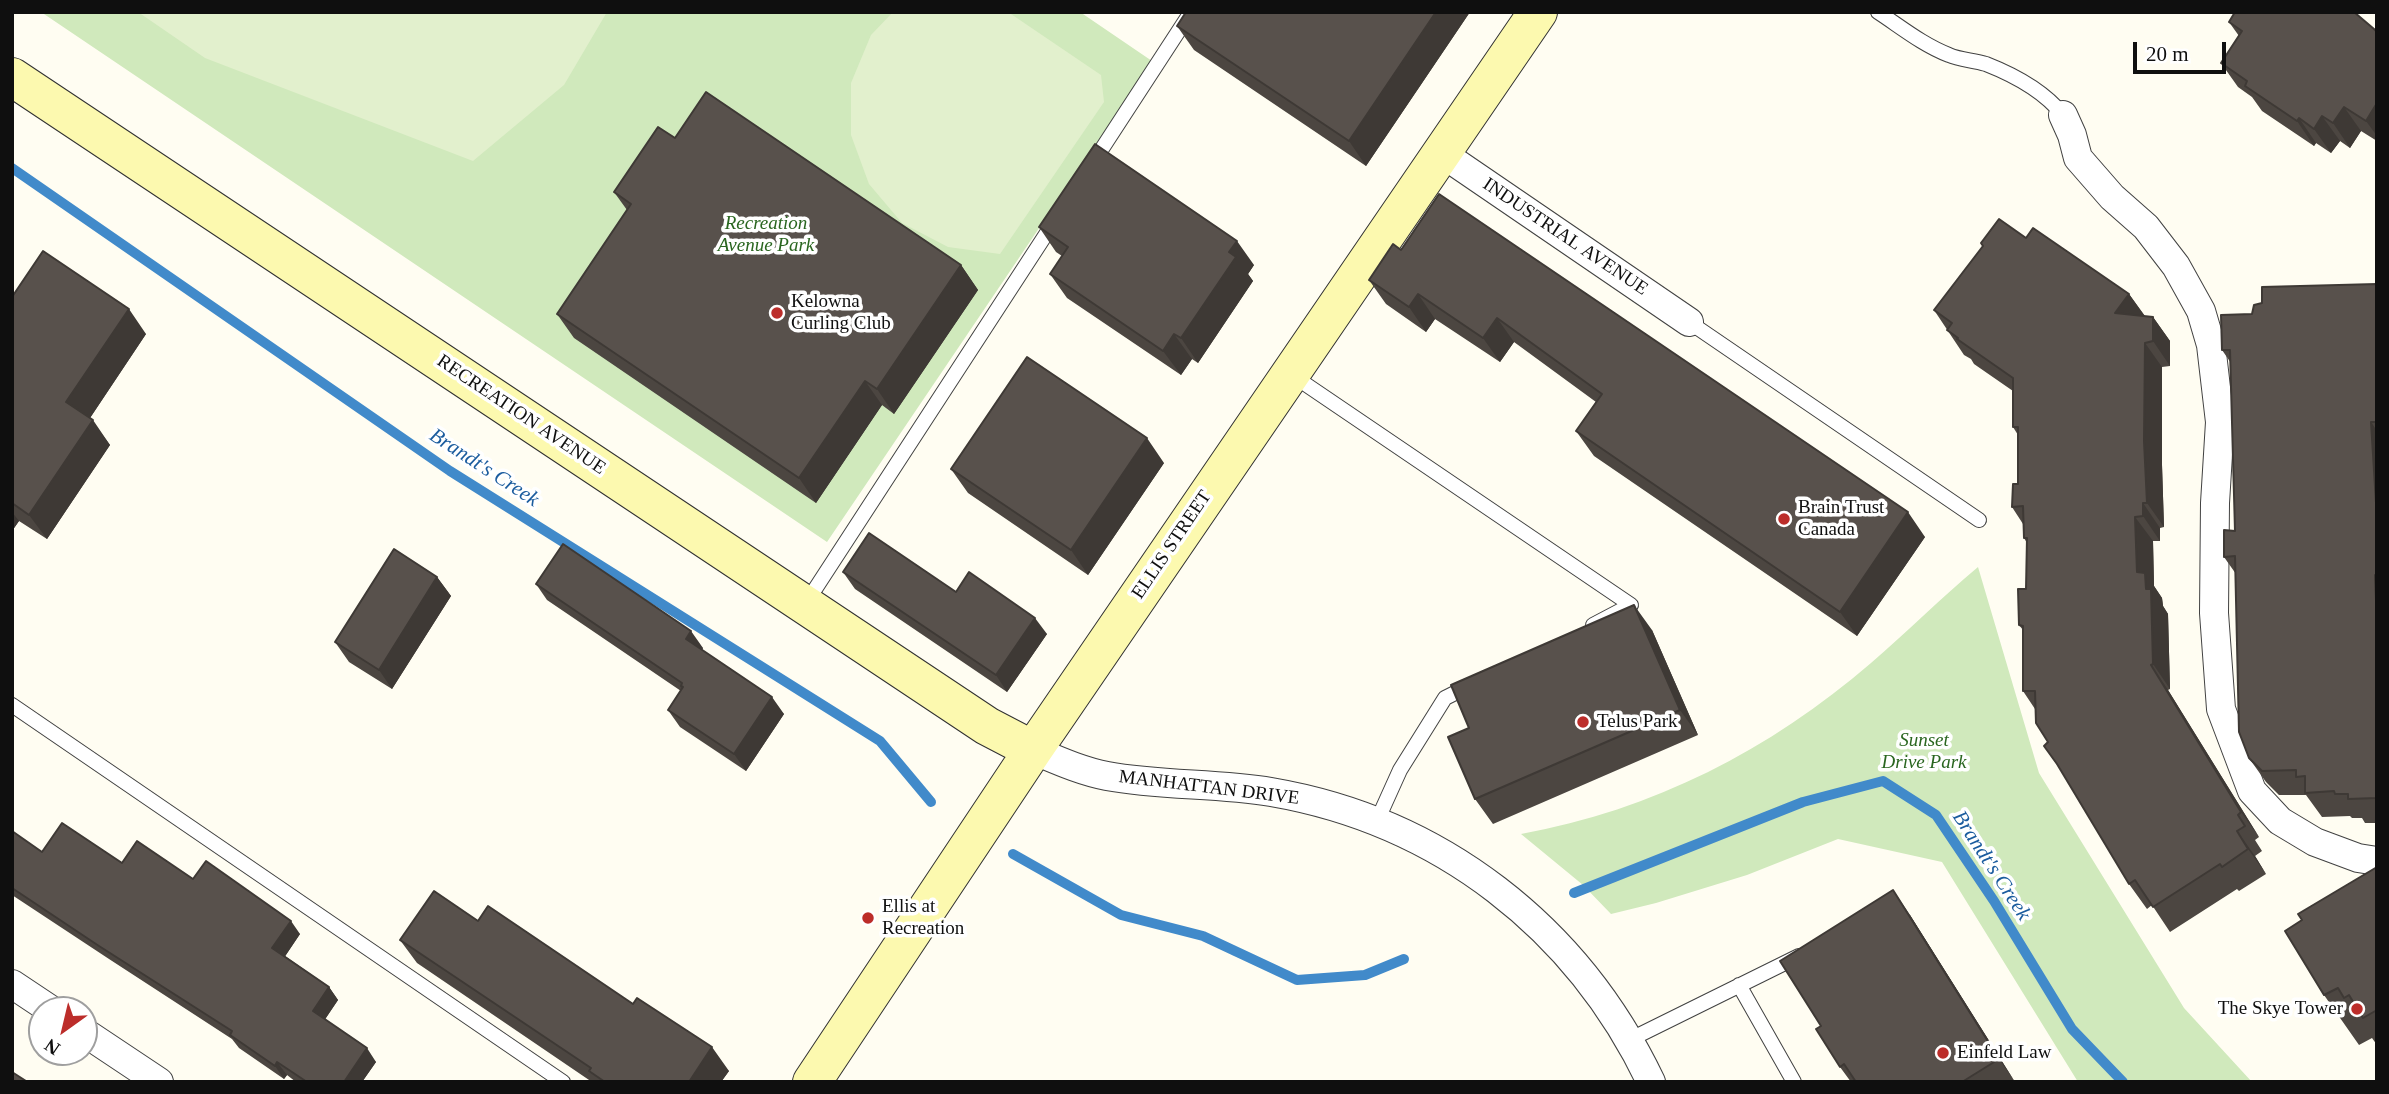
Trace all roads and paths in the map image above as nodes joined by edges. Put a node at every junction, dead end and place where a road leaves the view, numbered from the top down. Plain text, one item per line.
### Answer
1 (1191, 12) edge
2 (1538, 12) edge
3 (1878, 12) edge
4 (12, 77) edge
5 (2063, 115) joint
6 (1440, 152) junction
7 (1080, 182) edge
8 (1065, 205) edge
9 (1689, 322) joint
10 (1289, 373) junction
11 (1979, 520) dead end
12 (805, 605) junction
13 (1582, 630) edge
14 (1487, 677) edge
15 (12, 705) edge
16 (1033, 750) junction
17 (1377, 821) junction
18 (2377, 860) edge
19 (1811, 950) edge
20 (12, 984) edge
21 (1739, 985) junction
22 (30, 996) edge
23 (1629, 1040) junction
24 (98, 1041) edge
25 (159, 1082) edge
26 (563, 1082) edge
27 (812, 1082) edge
28 (1651, 1082) edge
29 (1794, 1082) edge

1 - 7 lane
2 - 6 street, ELLIS STREET
3 - 5 lane
4 - 12 street, RECREATION AVENUE
5 - 18 street
6 - 9 street, INDUSTRIAL AVENUE
6 - 10 street, ELLIS STREET
8 - 12 lane
9 - 11 lane
10 - 13 lane
10 - 16 street, ELLIS STREET
12 - 16 street, RECREATION AVENUE
14 - 17 lane
15 - 26 lane
16 - 17 street, MANHATTAN DRIVE
16 - 27 street, ELLIS STREET
17 - 23 street, MANHATTAN DRIVE
19 - 21 lane
20 - 22 street
21 - 23 lane
21 - 29 lane
23 - 28 street, MANHATTAN DRIVE
24 - 25 street

